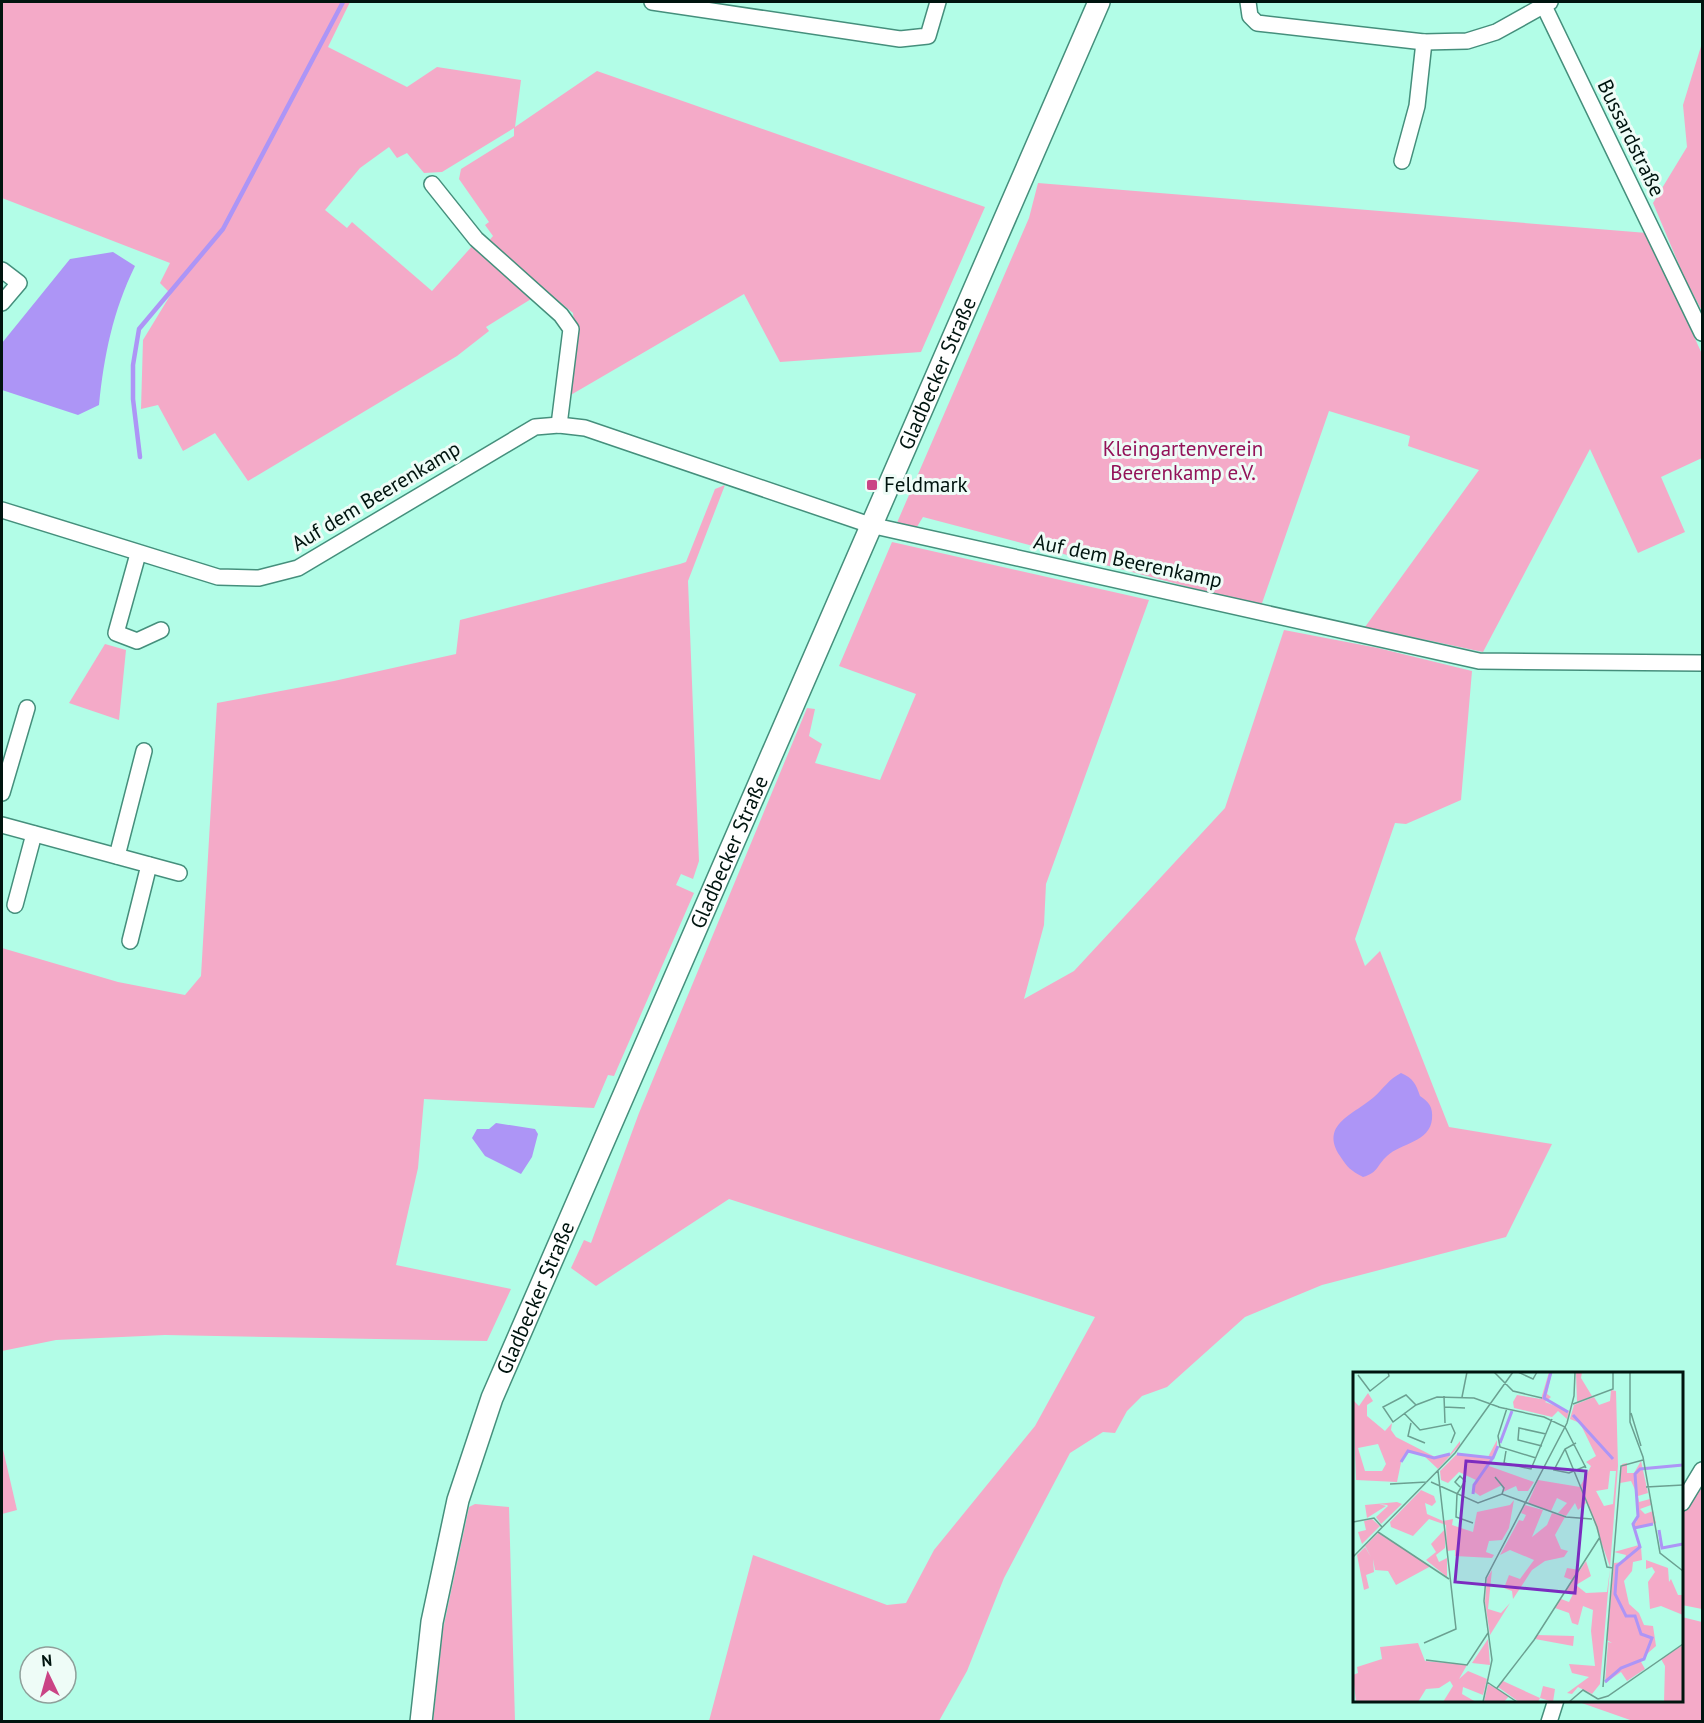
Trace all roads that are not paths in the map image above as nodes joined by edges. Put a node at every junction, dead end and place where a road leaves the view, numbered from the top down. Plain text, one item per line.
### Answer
1 (652, 2) edge
2 (938, 2) edge
3 (1099, 2) edge
4 (1248, 2) edge
5 (1545, 3) edge
6 (1424, 42) junction
7 (1402, 161) dead end
8 (432, 184) dead end
9 (2, 270) edge
10 (2, 303) edge
11 (1702, 333) edge
12 (559, 425) junction
13 (2, 510) edge
14 (870, 525) junction
15 (138, 554) junction
16 (161, 630) dead end
17 (1702, 663) edge
18 (27, 708) dead end
19 (144, 751) dead end
20 (2, 793) edge
21 (2, 825) edge
22 (34, 834) junction
23 (117, 856) junction
24 (149, 865) junction
25 (178, 873) dead end
26 (15, 905) dead end
27 (130, 941) dead end
28 (1702, 1470) edge
29 (1683, 1501) edge
30 (1556, 1702) edge
31 (422, 1722) edge
32 (1549, 1722) edge

1 - 2 street
3 - 14 main road, Gladbecker Straße
4 - 6 street, Bussardstraße
5 - 6 street, Bussardstraße
5 - 11 street, Bussardstraße
6 - 7 street
8 - 12 street
9 - 10 street
12 - 14 street, Auf dem Beerenkamp
12 - 15 street, Auf dem Beerenkamp
13 - 15 street, Auf dem Beerenkamp
14 - 17 street, Auf dem Beerenkamp
14 - 31 main road, Gladbecker Straße
15 - 16 street
18 - 20 street
19 - 23 street
21 - 22 street
22 - 23 street
22 - 26 street
23 - 24 street
24 - 25 street
24 - 27 street
28 - 29 street
30 - 32 street

